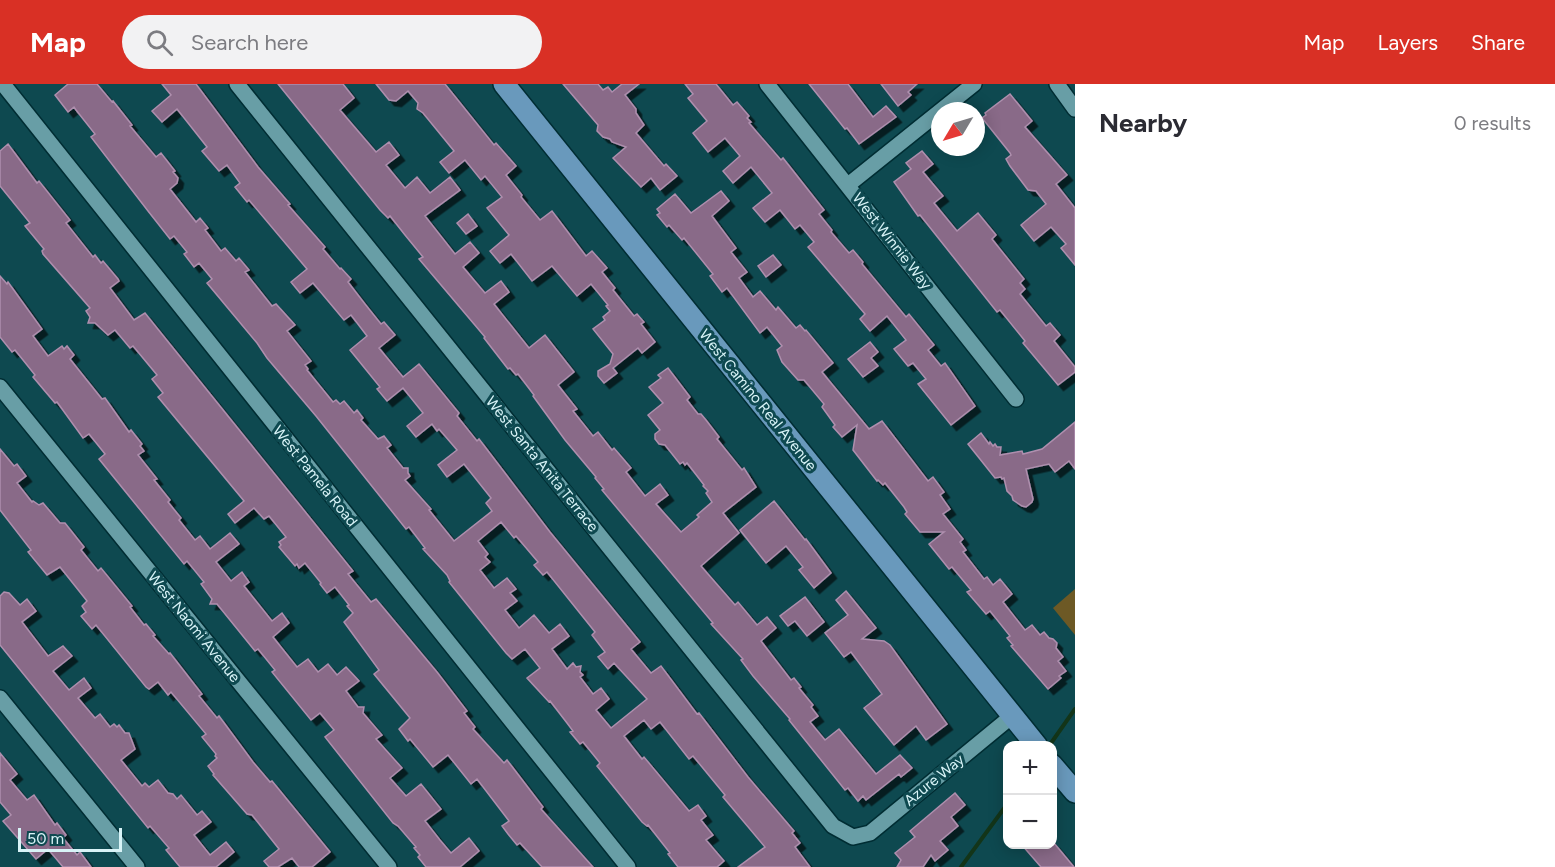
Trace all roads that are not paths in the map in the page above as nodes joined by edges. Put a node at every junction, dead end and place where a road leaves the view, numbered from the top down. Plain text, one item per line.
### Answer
1 (3, 84) edge
2 (237, 84) edge
3 (504, 84) edge
4 (767, 84) edge
5 (974, 84) edge
6 (1057, 84) edge
7 (1075, 109) edge
8 (848, 185) junction
9 (0, 387) edge
10 (1016, 399) dead end
11 (0, 698) edge
12 (1012, 716) junction
13 (1033, 741) edge
14 (1057, 770) edge
15 (1075, 792) edge
16 (853, 837) joint
17 (136, 867) edge
18 (389, 867) edge
19 (628, 867) edge

1 - 19 street, West Pamela Road
2 - 16 street, West Santa Anita Terrace
3 - 12 street, West Camino Real Avenue
4 - 8 street, West Winnie Way
5 - 8 street
6 - 7 street
8 - 10 street, West Winnie Way
9 - 18 street, West Naomi Avenue
11 - 17 street
12 - 13 street, West Camino Real Avenue
12 - 16 street, Azure Way
14 - 15 street

